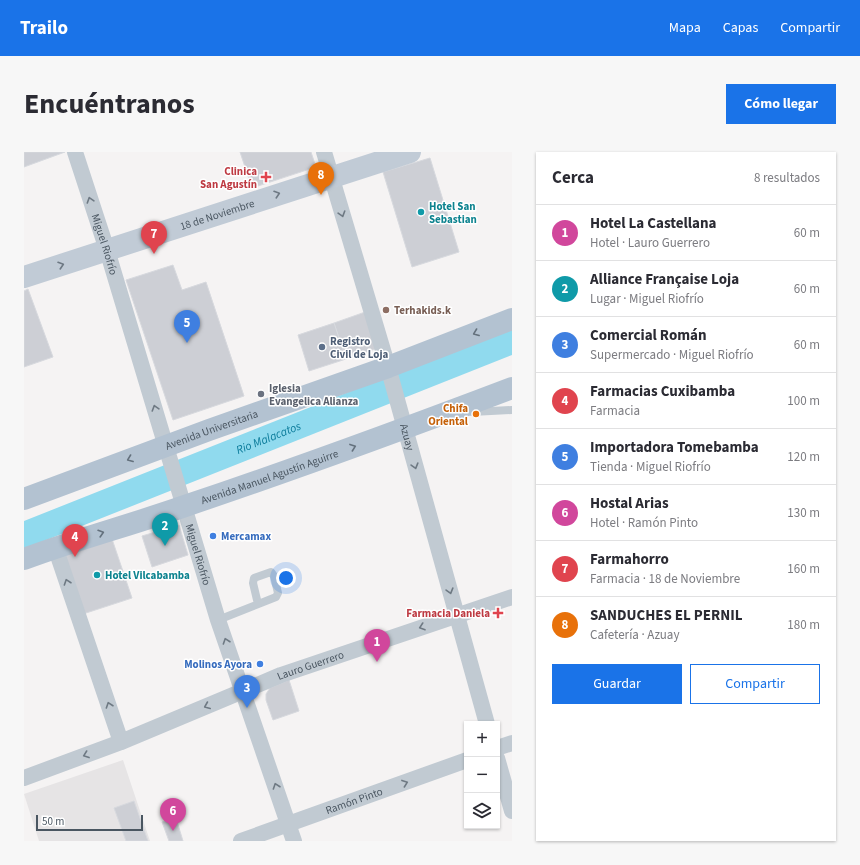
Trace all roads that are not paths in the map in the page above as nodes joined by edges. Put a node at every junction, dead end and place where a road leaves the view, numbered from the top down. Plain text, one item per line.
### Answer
1 (75, 152) edge
2 (324, 152) edge
3 (410, 152) edge
4 (331, 176) junction
5 (107, 250) junction
6 (24, 277) edge
7 (512, 319) edge
8 (389, 372) junction
9 (512, 388) edge
10 (512, 410) edge
11 (445, 413) junction
12 (403, 425) junction
13 (168, 450) junction
14 (24, 500) edge
15 (183, 504) junction
16 (55, 547) junction
17 (24, 559) edge
18 (512, 597) edge
19 (258, 604) dead end
20 (457, 615) junction
21 (218, 620) junction
22 (243, 691) junction
23 (486, 721) edge
24 (121, 742) junction
25 (512, 743) edge
26 (500, 747) edge
27 (464, 761) edge
28 (500, 769) edge
29 (24, 778) edge
30 (512, 811) edge
31 (288, 823) junction
32 (241, 841) edge
33 (294, 841) edge

5 -> 1 street, Miguel Riofrío
2 - 4 street, Azuay
3 - 4 street, 18 de Noviembre
5 -> 4 street, 18 de Noviembre
4 -> 8 street, Azuay
6 -> 5 street, 18 de Noviembre
13 -> 5 street, Miguel Riofrío
7 -> 8 main road, Avenida Universitaria
8 - 12 street, Azuay
8 - 13 main road, Avenida Universitaria
9 - 11 main road, Avenida Manuel Agustín Aguirre
10 - 11 lane
11 - 12 main road, Avenida Manuel Agustín Aguirre
15 -> 12 main road, Avenida Manuel Agustín Aguirre
12 -> 20 street, Azuay
13 -> 14 main road, Avenida Universitaria
13 - 15 street, Miguel Riofrío
16 -> 15 main road, Avenida Manuel Agustín Aguirre
15 - 21 street, Miguel Riofrío
16 - 17 main road, Avenida Manuel Agustín Aguirre
24 -> 16 street
18 - 20 street, Lauro Guerrero
19 - 21 lane
20 -> 22 street, Lauro Guerrero
20 - 23 street, Azuay
22 -> 21 street, Miguel Riofrío
22 -> 24 street, Lauro Guerrero
31 -> 22 street, Miguel Riofrío
24 -> 29 street, Lauro Guerrero
25 - 26 street
31 -> 27 street, Ramón Pinto
28 - 30 street
31 - 32 street, Ramón Pinto
31 - 33 street, Miguel Riofrío

